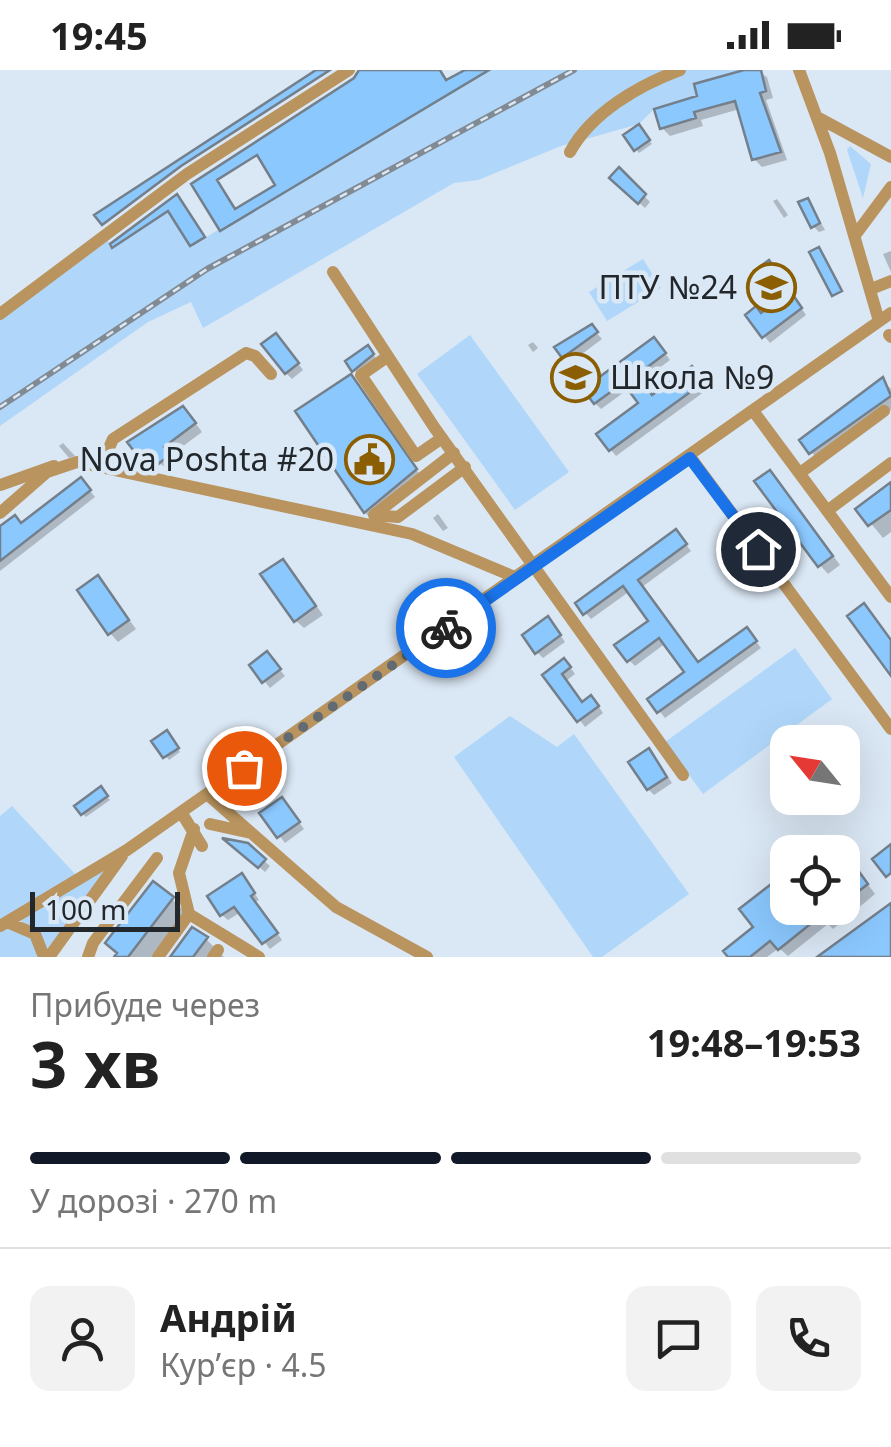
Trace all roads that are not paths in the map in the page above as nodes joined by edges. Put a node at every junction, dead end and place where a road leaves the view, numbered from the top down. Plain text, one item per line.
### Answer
1 (349, 70) edge
2 (680, 70) edge
3 (799, 70) edge
4 (816, 117) junction
5 (570, 152) dead end
6 (891, 157) edge
7 (891, 187) edge
8 (856, 234) junction
9 (333, 272) dead end
10 (891, 281) edge
11 (871, 289) junction
12 (0, 314) edge
13 (885, 317) edge
14 (387, 357) junction
15 (271, 374) dead end
16 (884, 411) dead end
17 (754, 412) junction
18 (442, 438) junction
19 (454, 453) junction
20 (690, 458) junction
21 (891, 464) edge
22 (59, 466) junction
23 (465, 467) junction
24 (100, 468) junction
25 (800, 473) junction
26 (0, 486) edge
27 (828, 510) junction
28 (0, 512) edge
29 (536, 565) junction
30 (517, 578) junction
31 (891, 597) edge
32 (891, 730) edge
33 (682, 775) dead end
34 (212, 798) junction
35 (182, 812) junction
36 (210, 824) junction
37 (194, 829) junction
38 (254, 834) junction
39 (202, 846) dead end
40 (127, 850) junction
41 (157, 858) dead end
42 (190, 914) junction
43 (4, 924) edge
44 (47, 957) edge
45 (88, 957) edge
46 (158, 957) edge
47 (259, 957) edge
48 (426, 957) edge

1 - 12 street
2 - 5 street
3 - 4 street
4 - 6 street
4 - 8 street
7 - 8 street
8 - 11 street
9 - 14 street
10 - 11 street
11 - 13 street
13 - 17 street
14 - 18 street
14 - 18 street
15 - 24 street
16 - 25 street
17 - 20 street
17 - 25 street
18 - 19 street
19 - 23 street
19 - 23 street
20 - 29 street
20 - 32 street
21 - 27 street
22 - 24 street
22 - 26 street
22 - 28 street
23 - 29 street
24 - 30 street
25 - 27 street
27 - 31 street
29 - 30 street
29 - 33 street
30 - 34 street
34 - 35 street
34 - 36 street
34 - 38 street
35 - 37 street
35 - 40 street
36 - 37 street
36 - 38 street
37 - 39 street
37 - 42 street
38 - 48 street
40 - 43 street
40 - 44 street
41 - 45 street
42 - 46 street
42 - 47 street
43 - 44 street

